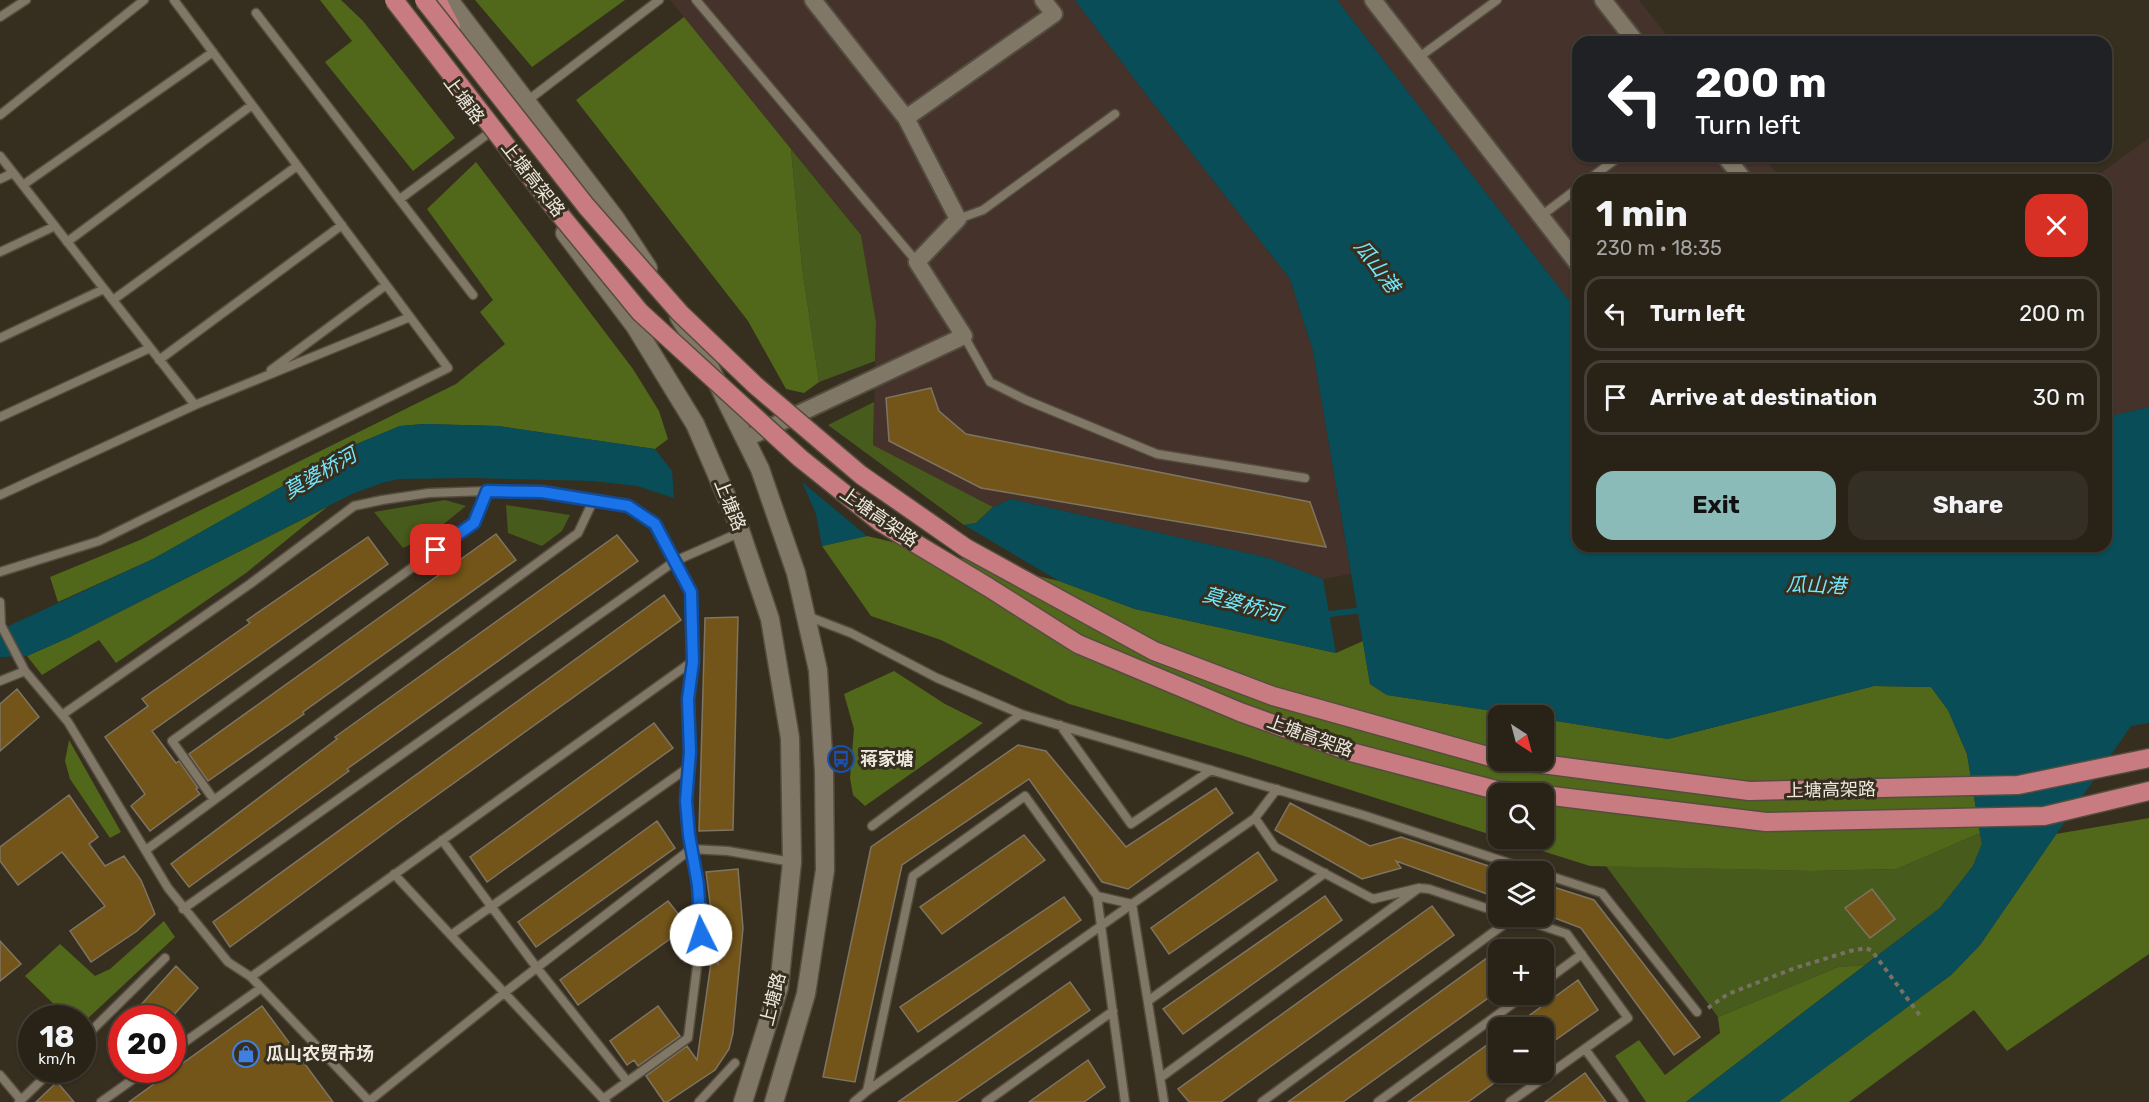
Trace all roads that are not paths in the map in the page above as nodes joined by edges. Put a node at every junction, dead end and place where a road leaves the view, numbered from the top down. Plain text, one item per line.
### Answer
1 (26, 0) edge
2 (144, 0) edge
3 (174, 0) edge
4 (382, 0) edge
5 (388, 0) edge
6 (394, 0) edge
7 (424, 0) edge
8 (437, 0) edge
9 (449, 0) edge
10 (659, 0) edge
11 (696, 0) edge
12 (813, 0) edge
13 (1043, 0) edge
14 (1373, 0) edge
15 (1497, 0) edge
16 (1603, 0) edge
17 (256, 12) dead end
18 (0, 17) edge
19 (1631, 36) edge
20 (430, 47) junction
21 (213, 52) junction
22 (1418, 58) junction
23 (469, 60) junction
24 (526, 101) junction
25 (252, 105) junction
26 (1115, 114) dead end
27 (0, 115) edge
28 (906, 118) junction
29 (489, 133) junction
30 (0, 156) edge
31 (1612, 162) edge
32 (1730, 162) edge
33 (297, 166) junction
34 (13, 173) junction
35 (1596, 174) edge
36 (1739, 174) edge
37 (0, 179) edge
38 (23, 185) junction
39 (1572, 192) edge
40 (400, 199) junction
41 (1540, 216) junction
42 (958, 219) junction
43 (342, 225) junction
44 (55, 226) junction
45 (67, 242) junction
46 (0, 252) edge
47 (1572, 256) edge
48 (917, 262) junction
49 (386, 285) junction
50 (104, 289) junction
51 (473, 295) dead end
52 (113, 300) junction
53 (410, 316) junction
54 (964, 336) junction
55 (0, 338) edge
56 (150, 348) junction
57 (159, 360) junction
58 (259, 378) junction
59 (195, 405) junction
60 (0, 417) edge
61 (745, 439) junction
62 (1305, 478) dead end
63 (487, 491) junction
64 (0, 495) edge
65 (594, 499) junction
66 (741, 532) junction
67 (675, 561) junction
68 (0, 572) edge
69 (0, 602) edge
70 (805, 615) junction
71 (1, 625) edge
72 (693, 662) junction
73 (22, 667) junction
74 (0, 681) edge
75 (1021, 714) junction
76 (62, 715) junction
77 (1060, 725) junction
78 (1488, 756) edge
79 (2149, 758) edge
80 (1554, 766) edge
81 (688, 767) junction
82 (1211, 770) junction
83 (1488, 788) edge
84 (1277, 789) junction
85 (2149, 792) edge
86 (1554, 796) edge
87 (214, 800) junction
88 (1255, 818) junction
89 (872, 826) dead end
90 (442, 840) junction
91 (692, 849) junction
92 (146, 850) junction
93 (1503, 861) edge
94 (792, 862) junction
95 (1325, 873) junction
96 (394, 874) junction
97 (1554, 877) edge
98 (1419, 888) junction
99 (1097, 896) junction
100 (1132, 904) junction
101 (492, 907) junction
102 (183, 909) junction
103 (1488, 909) edge
104 (1101, 926) junction
105 (1500, 927) edge
106 (1545, 927) edge
107 (451, 935) junction
108 (1582, 954) junction
109 (165, 958) dead end
110 (537, 968) junction
111 (1554, 975) edge
112 (251, 977) junction
113 (261, 988) junction
114 (504, 993) junction
115 (1148, 1000) junction
116 (1511, 1005) edge
117 (1113, 1011) junction
118 (1697, 1012) road end
119 (96, 1026) edge
120 (186, 1041) edge
121 (1585, 1049) junction
122 (735, 1063) dead end
123 (0, 1075) edge
124 (1160, 1078) junction
125 (627, 1082) junction
126 (39, 1083) edge
127 (127, 1083) edge
128 (867, 1091) junction
129 (1122, 1100) edge
130 (20, 1101) edge
131 (604, 1101) edge
132 (100, 1102) edge
133 (368, 1102) edge
134 (699, 1102) edge
135 (742, 1102) edge
136 (774, 1102) edge
137 (854, 1102) edge
138 (986, 1102) edge
139 (1164, 1102) edge
140 (1262, 1102) edge
141 (1378, 1102) edge
142 (1510, 1102) edge
143 (1624, 1102) edge

1 - 18 lane
2 - 27 lane
3 - 21 lane
4 - 20 highway, bridge
5 - 29 main road, 上塘路
6 - 20 highway, 上塘高架路, bridge
7 - 23 highway, 上塘高架路, bridge
8 - 23 highway, bridge
9 - 24 main road, 上塘路
10 - 24 lane
11 - 48 lane
12 - 28 street
13 - 28 street
14 - 22 street
15 - 22 lane
16 - 19 street
17 - 40 lane
20 - 83 highway, 上塘高架路, bridge
21 - 25 lane
21 - 38 lane
22 - 41 street
23 - 78 highway, 上塘高架路, bridge
24 - 61 main road, 上塘路
25 - 33 lane
25 - 45 lane
26 - 42 lane
28 - 42 street
29 - 40 lane
29 - 66 main road, 上塘路
30 - 34 lane
31 - 35 lane
32 - 36 street
33 - 43 lane
33 - 52 lane
34 - 37 lane
34 - 38 lane
38 - 44 lane
39 - 41 lane
40 - 51 lane
41 - 47 street
42 - 48 street
43 - 49 lane
43 - 57 lane
44 - 45 lane
44 - 46 lane
45 - 50 lane
48 - 54 street
49 - 53 lane
49 - 58 lane
50 - 52 lane
50 - 55 lane
52 - 56 lane
53 - 58 lane
53 - 68 lane
54 - 61 street
54 - 62 lane
56 - 57 lane
56 - 60 lane
57 - 59 lane
58 - 59 lane
59 - 64 lane
61 - 70 main road, 上塘路
63 - 65 lane
63 - 76 lane
63 - 87 lane
65 - 67 lane
65 - 87 lane
66 - 67 lane
66 - 94 main road, 上塘路
67 - 72 lane
67 - 102 lane
69 - 71 lane
70 - 75 lane
70 - 136 main road, 上塘路
71 - 73 lane
72 - 81 lane
72 - 90 lane
73 - 74 lane
73 - 76 lane
75 - 77 lane
75 - 89 lane
76 - 92 lane
77 - 82 lane
77 - 82 lane
79 - 80 highway, 上塘高架路
81 - 91 lane
81 - 101 lane
82 - 84 lane
84 - 88 lane
84 - 93 lane
85 - 86 highway, 上塘高架路
87 - 92 lane
88 - 95 lane
88 - 100 lane
90 - 96 lane
90 - 101 lane
91 - 94 lane
91 - 110 lane
91 - 125 lane
92 - 102 lane
94 - 135 main road, 上塘路
95 - 98 lane
95 - 115 lane
96 - 107 lane
96 - 112 lane
97 - 118 lane
98 - 103 lane
98 - 124 lane
99 - 100 lane
99 - 104 lane
99 - 128 lane
100 - 104 lane
100 - 115 lane
101 - 107 lane
101 - 110 lane
102 - 112 lane
104 - 117 lane
104 - 128 lane
105 - 140 lane
106 - 108 lane
107 - 114 lane
108 - 111 lane
108 - 121 lane
109 - 119 lane
110 - 114 lane
110 - 125 lane
112 - 113 lane
113 - 120 lane
113 - 133 lane
114 - 131 lane
114 - 133 lane
115 - 124 lane
116 - 141 lane
117 - 129 lane
117 - 138 lane
121 - 142 lane
121 - 143 lane
122 - 134 lane
123 - 130 lane
124 - 139 lane
125 - 131 lane
126 - 130 lane
127 - 132 lane
128 - 137 lane

